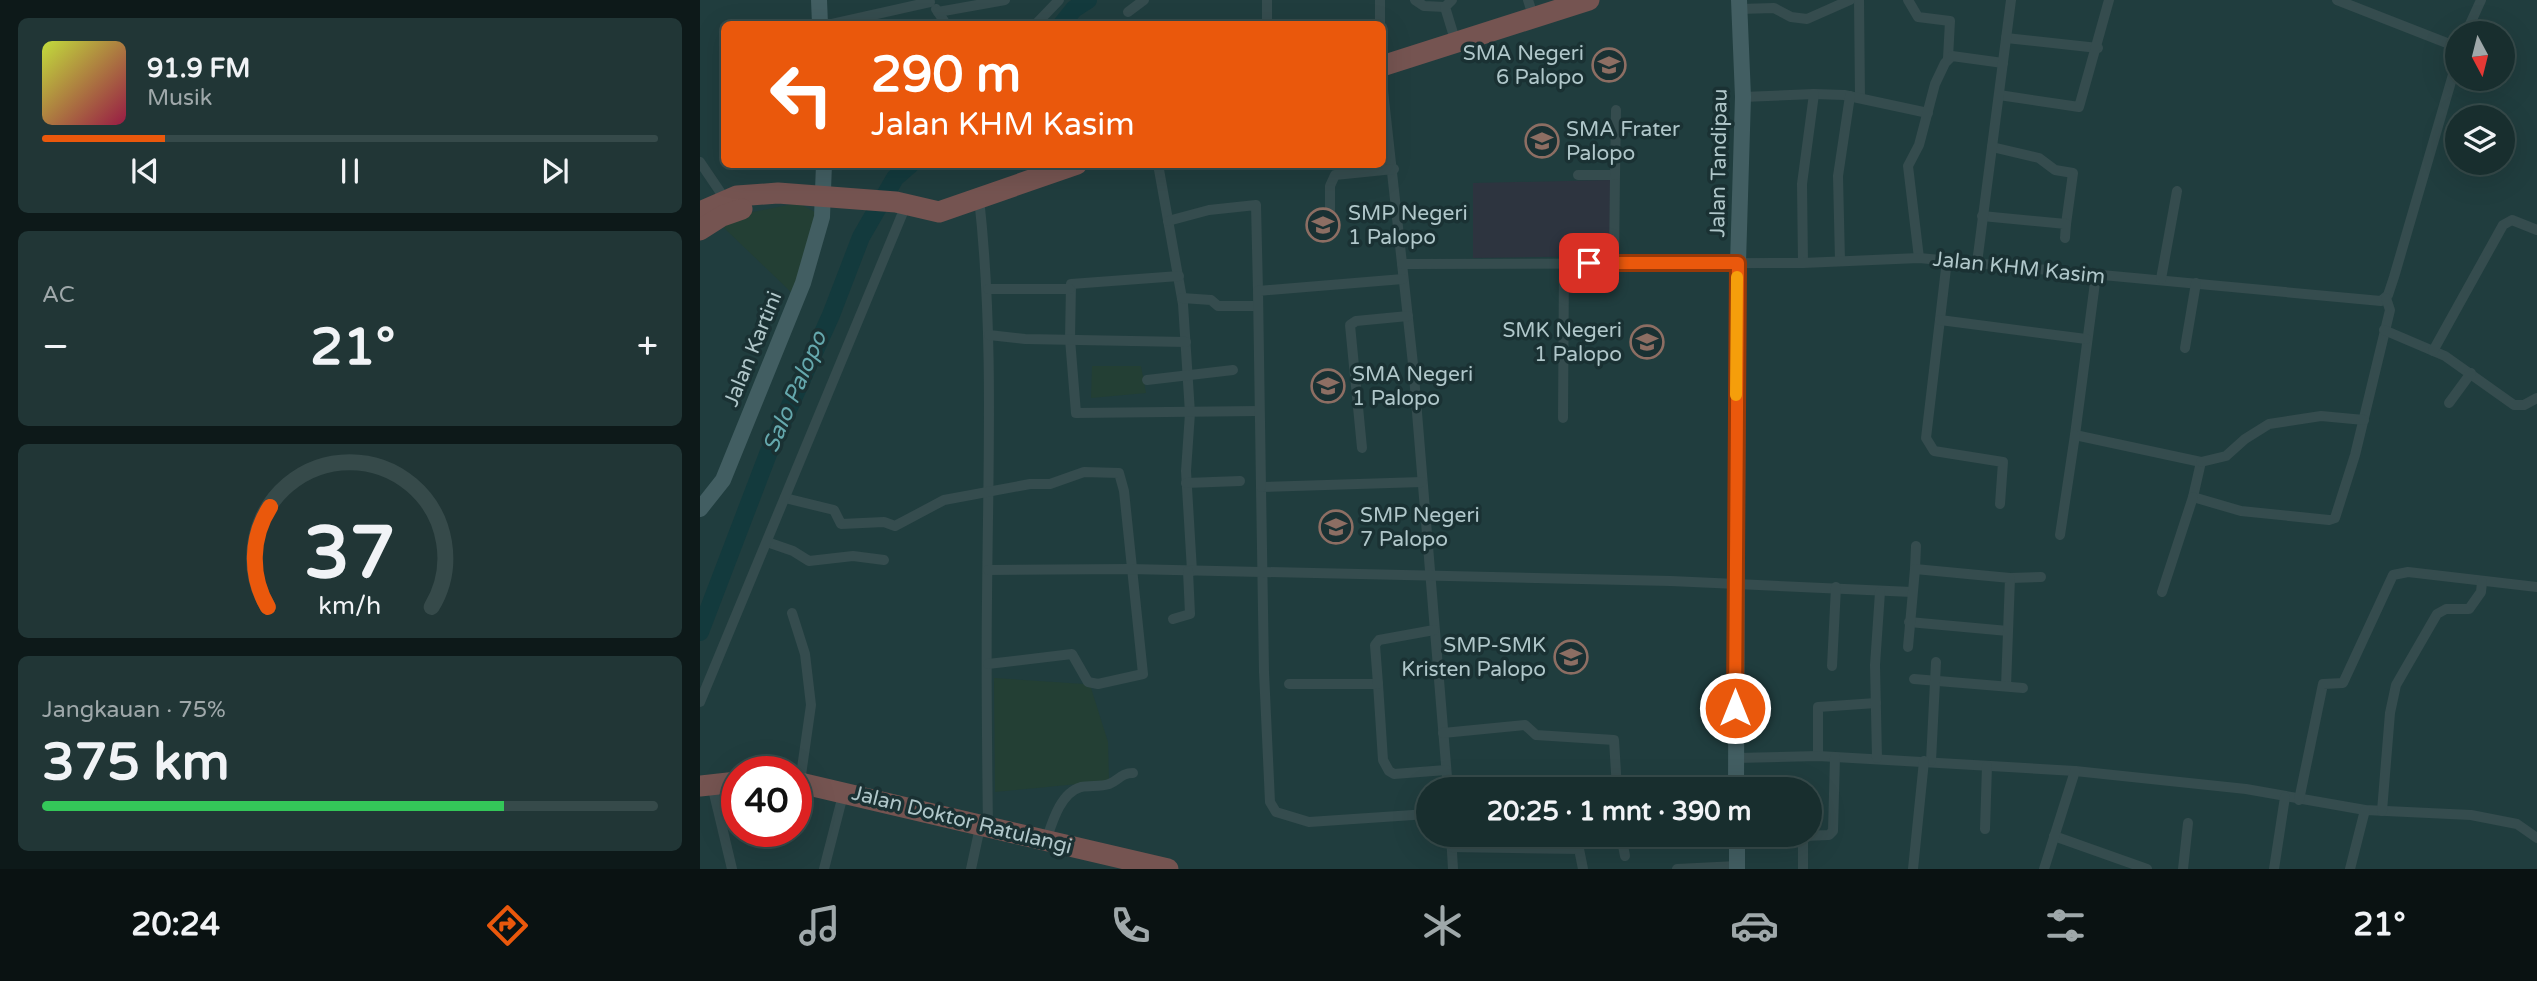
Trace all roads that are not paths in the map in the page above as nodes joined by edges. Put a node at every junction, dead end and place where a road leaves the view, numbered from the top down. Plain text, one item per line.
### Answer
1 (819, 0) edge
2 (1005, 0) edge
3 (1059, 0) edge
4 (1144, 0) edge
5 (1267, 0) edge
6 (1380, 0) edge
7 (1415, 0) edge
8 (1589, 0) edge
9 (1850, 0) edge
10 (1859, 0) edge
11 (1908, 0) edge
12 (2011, 0) edge
13 (2109, 0) edge
14 (2337, 0) edge
15 (2481, 0) edge
16 (930, 1) edge
17 (1448, 4) edge
18 (1739, 4) edge
19 (1531, 9) edge
20 (939, 12) junction
21 (1128, 12) dead end
22 (820, 21) edge
23 (845, 21) edge
24 (944, 21) edge
25 (1039, 21) edge
26 (1267, 21) edge
27 (1380, 21) edge
28 (2471, 21) edge
29 (2006, 38) junction
30 (2445, 42) edge
31 (1456, 43) junction
32 (2098, 48) junction
33 (1948, 58) junction
34 (2003, 63) junction
35 (1386, 65) edge
36 (2447, 91) edge
37 (1814, 94) junction
38 (1999, 95) junction
39 (1743, 97) junction
40 (1855, 97) junction
41 (1386, 110) edge
42 (1616, 110) dead end
43 (1928, 113) junction
44 (1992, 147) junction
45 (700, 162) edge
46 (824, 168) edge
47 (1065, 168) edge
48 (1159, 168) edge
49 (1394, 169) junction
50 (1578, 175) dead end
51 (1615, 175) junction
52 (2177, 191) dead end
53 (802, 194) junction
54 (825, 195) junction
55 (979, 198) junction
56 (724, 199) junction
57 (901, 204) junction
58 (700, 212) edge
59 (1982, 216) junction
60 (1168, 221) junction
61 (1330, 224) dead end
62 (2066, 224) junction
63 (700, 230) edge
64 (2537, 230) edge
65 (2065, 238) dead end
66 (1919, 258) junction
67 (1947, 260) junction
68 (1840, 261) junction
69 (1614, 263) junction
70 (1738, 263) junction
71 (1803, 263) junction
72 (1976, 263) junction
73 (1402, 264) junction
74 (1564, 264) junction
75 (2095, 275) junction
76 (1179, 276) junction
77 (1404, 279) junction
78 (2161, 279) junction
79 (2196, 283) junction
80 (988, 289) junction
81 (1070, 289) junction
82 (1258, 291) junction
83 (1182, 298) junction
84 (2381, 300) junction
85 (1257, 306) junction
86 (1408, 316) junction
87 (1940, 320) junction
88 (2384, 330) junction
89 (989, 335) junction
90 (1070, 339) junction
91 (2086, 339) junction
92 (1186, 342) junction
93 (2185, 348) dead end
94 (2433, 351) junction
95 (1233, 370) dead end
96 (2471, 373) junction
97 (1188, 374) junction
98 (1147, 380) dead end
99 (2537, 398) edge
100 (2449, 403) dead end
101 (1259, 411) junction
102 (1190, 413) junction
103 (1563, 418) dead end
104 (2364, 420) junction
105 (2075, 435) junction
106 (1362, 448) dead end
107 (2201, 462) junction
108 (1240, 481) dead end
109 (1422, 482) junction
110 (1186, 483) junction
111 (1261, 487) junction
112 (989, 494) junction
113 (2193, 496) junction
114 (785, 498) junction
115 (2000, 504) dead end
116 (700, 509) edge
117 (2060, 535) dead end
118 (767, 542) junction
119 (1916, 546) dead end
120 (884, 560) dead end
121 (1130, 569) junction
122 (1915, 569) junction
123 (988, 570) junction
124 (1190, 571) junction
125 (1263, 571) junction
126 (1430, 575) junction
127 (2041, 577) dead end
128 (2010, 578) junction
129 (2482, 582) junction
130 (1735, 583) junction
131 (1836, 587) junction
132 (2537, 587) edge
133 (1880, 592) junction
134 (1912, 592) junction
135 (2162, 592) dead end
136 (792, 612) dead end
137 (1173, 619) dead end
138 (1909, 622) junction
139 (1434, 630) junction
140 (2008, 631) junction
141 (1908, 647) dead end
142 (1936, 662) dead end
143 (988, 664) junction
144 (1832, 666) dead end
145 (1914, 679) dead end
146 (1936, 681) junction
147 (1289, 684) dead end
148 (1378, 684) junction
149 (2006, 686) junction
150 (2023, 688) dead end
151 (700, 702) edge
152 (1876, 703) junction
153 (1443, 733) junction
154 (802, 756) edge
155 (1818, 756) junction
156 (1835, 757) junction
157 (1736, 758) junction
158 (1877, 758) junction
159 (1927, 761) junction
160 (1987, 766) junction
161 (1446, 770) junction
162 (2075, 771) junction
163 (1133, 773) dead end
164 (1447, 777) edge
165 (1616, 777) edge
166 (1736, 777) edge
167 (812, 785) edge
168 (706, 786) edge
169 (844, 791) junction
170 (2285, 797) junction
171 (2300, 800) junction
172 (2365, 810) junction
173 (2382, 811) junction
174 (1416, 815) edge
175 (2188, 823) dead end
176 (984, 828) junction
177 (1985, 830) dead end
178 (2054, 836) junction
179 (2537, 838) edge
180 (1046, 841) junction
181 (1452, 847) joint
182 (1623, 847) edge
183 (1737, 847) edge
184 (1625, 856) dead end
185 (2122, 866) edge
186 (1737, 868) edge
187 (732, 869) edge
188 (824, 869) edge
189 (971, 869) edge
190 (1168, 869) edge
191 (1453, 869) edge
192 (1583, 869) edge
193 (1677, 869) edge
194 (1803, 869) edge
195 (1913, 869) edge
196 (2045, 869) edge
197 (2147, 869) edge
198 (2183, 869) edge
199 (2274, 869) edge
200 (2350, 869) edge

1 - 22 street
2 - 20 street
3 - 25 street
4 - 21 street
5 - 26 street
6 - 27 street
7 - 17 street
8 - 19 highway
9 - 18 street
10 - 40 street
11 - 33 street
12 - 29 street
13 - 32 street
14 - 30 street
15 - 28 street
16 - 20 street
16 - 23 street
17 - 31 street
18 - 39 street, Jalan Tandipau
19 - 31 highway
20 - 24 street
29 - 32 street
29 - 34 street
31 - 35 highway
32 - 38 street
33 - 34 street
33 - 43 street
34 - 38 street
36 - 84 street
37 - 39 street
37 - 40 street
37 - 71 street
38 - 44 street
39 - 70 street, Jalan Tandipau
40 - 43 street
40 - 68 street
41 - 49 street
42 - 51 street
43 - 66 street
44 - 59 street
44 - 62 street
45 - 56 street
46 - 54 street, Jalan Kartini
47 - 55 highway
48 - 60 street
49 - 61 street
49 - 73 street
50 - 51 street
51 - 69 street
52 - 78 street
53 - 54 highway
53 - 56 highway
53 - 63 highway
54 - 57 highway
54 - 116 street, Jalan Kartini
55 - 57 highway
55 - 80 street
56 - 58 highway
57 - 114 street
59 - 62 street
59 - 72 street
60 - 76 street
60 - 82 street
62 - 65 street
64 - 94 street
66 - 67 street, Jalan KHM Kasim
66 - 68 street, Jalan KHM Kasim
67 - 72 street, Jalan KHM Kasim
67 - 87 street
68 - 71 street, Jalan KHM Kasim
69 - 70 street, Jalan KHM Kasim
69 - 74 street, Jalan KHM Kasim
70 - 71 street, Jalan KHM Kasim
70 - 130 street, Jalan Tandipau
72 - 75 street, Jalan KHM Kasim
73 - 74 street, Jalan KHM Kasim
73 - 77 street
74 - 103 street
75 - 78 street, Jalan KHM Kasim
75 - 91 street
76 - 81 street
76 - 83 street
77 - 82 street
77 - 86 street
78 - 79 street, Jalan KHM Kasim
79 - 84 street, Jalan KHM Kasim
79 - 93 street
80 - 81 street
80 - 89 street
81 - 90 street
82 - 85 street
83 - 85 street
83 - 92 street
84 - 88 street
85 - 101 street
86 - 106 street
86 - 109 street
87 - 91 street
87 - 115 street
88 - 94 street
88 - 104 street
89 - 90 street
89 - 112 street
90 - 92 street
90 - 102 street
91 - 105 street
92 - 97 street
94 - 96 street
95 - 97 street
96 - 99 street
96 - 100 street
97 - 98 street
97 - 102 street
101 - 102 street
101 - 111 street
102 - 110 street
104 - 107 street
104 - 113 street
105 - 107 street
105 - 117 street
107 - 113 street
108 - 110 street
109 - 111 street
109 - 126 street
110 - 124 street
111 - 125 street
112 - 114 street
112 - 121 street
112 - 123 street
113 - 135 street
114 - 118 street
118 - 120 street
118 - 151 street
119 - 122 street
121 - 123 street
121 - 124 street
121 - 143 street
122 - 128 street
122 - 134 street
123 - 143 street
124 - 125 street
124 - 137 street
125 - 126 street
125 - 174 street
126 - 130 street
126 - 139 street
127 - 128 street
128 - 140 street
129 - 132 street
129 - 171 street
129 - 173 street
130 - 131 street
130 - 157 street, Jalan Tandipau
131 - 133 street
131 - 144 street
133 - 134 street
133 - 152 street
134 - 138 street
136 - 154 street
138 - 140 street
138 - 141 street
139 - 148 street
139 - 153 street
140 - 149 street
142 - 146 street
143 - 176 street
145 - 146 street
146 - 149 street
146 - 159 street
147 - 148 street
148 - 161 street
149 - 150 street
152 - 155 street
152 - 158 street
153 - 161 street
153 - 165 street
155 - 156 street
155 - 157 street
156 - 158 street
156 - 194 street
157 - 166 street, Jalan Tandipau
158 - 159 street
159 - 160 street
159 - 195 street
160 - 162 street
160 - 177 street
161 - 164 street
162 - 170 street
162 - 178 street
163 - 180 street
167 - 169 highway, Jalan Doktor Ratulangi
168 - 187 street
169 - 176 highway, Jalan Doktor Ratulangi
169 - 188 street
170 - 171 street
170 - 199 street
171 - 172 street
172 - 173 street
172 - 200 street
173 - 179 street
175 - 198 street
176 - 180 highway, Jalan Doktor Ratulangi
176 - 189 street
178 - 185 street
178 - 196 street
180 - 190 highway, Jalan Doktor Ratulangi
181 - 191 street
181 - 192 street
182 - 184 street
183 - 186 street
185 - 197 street
186 - 193 street

